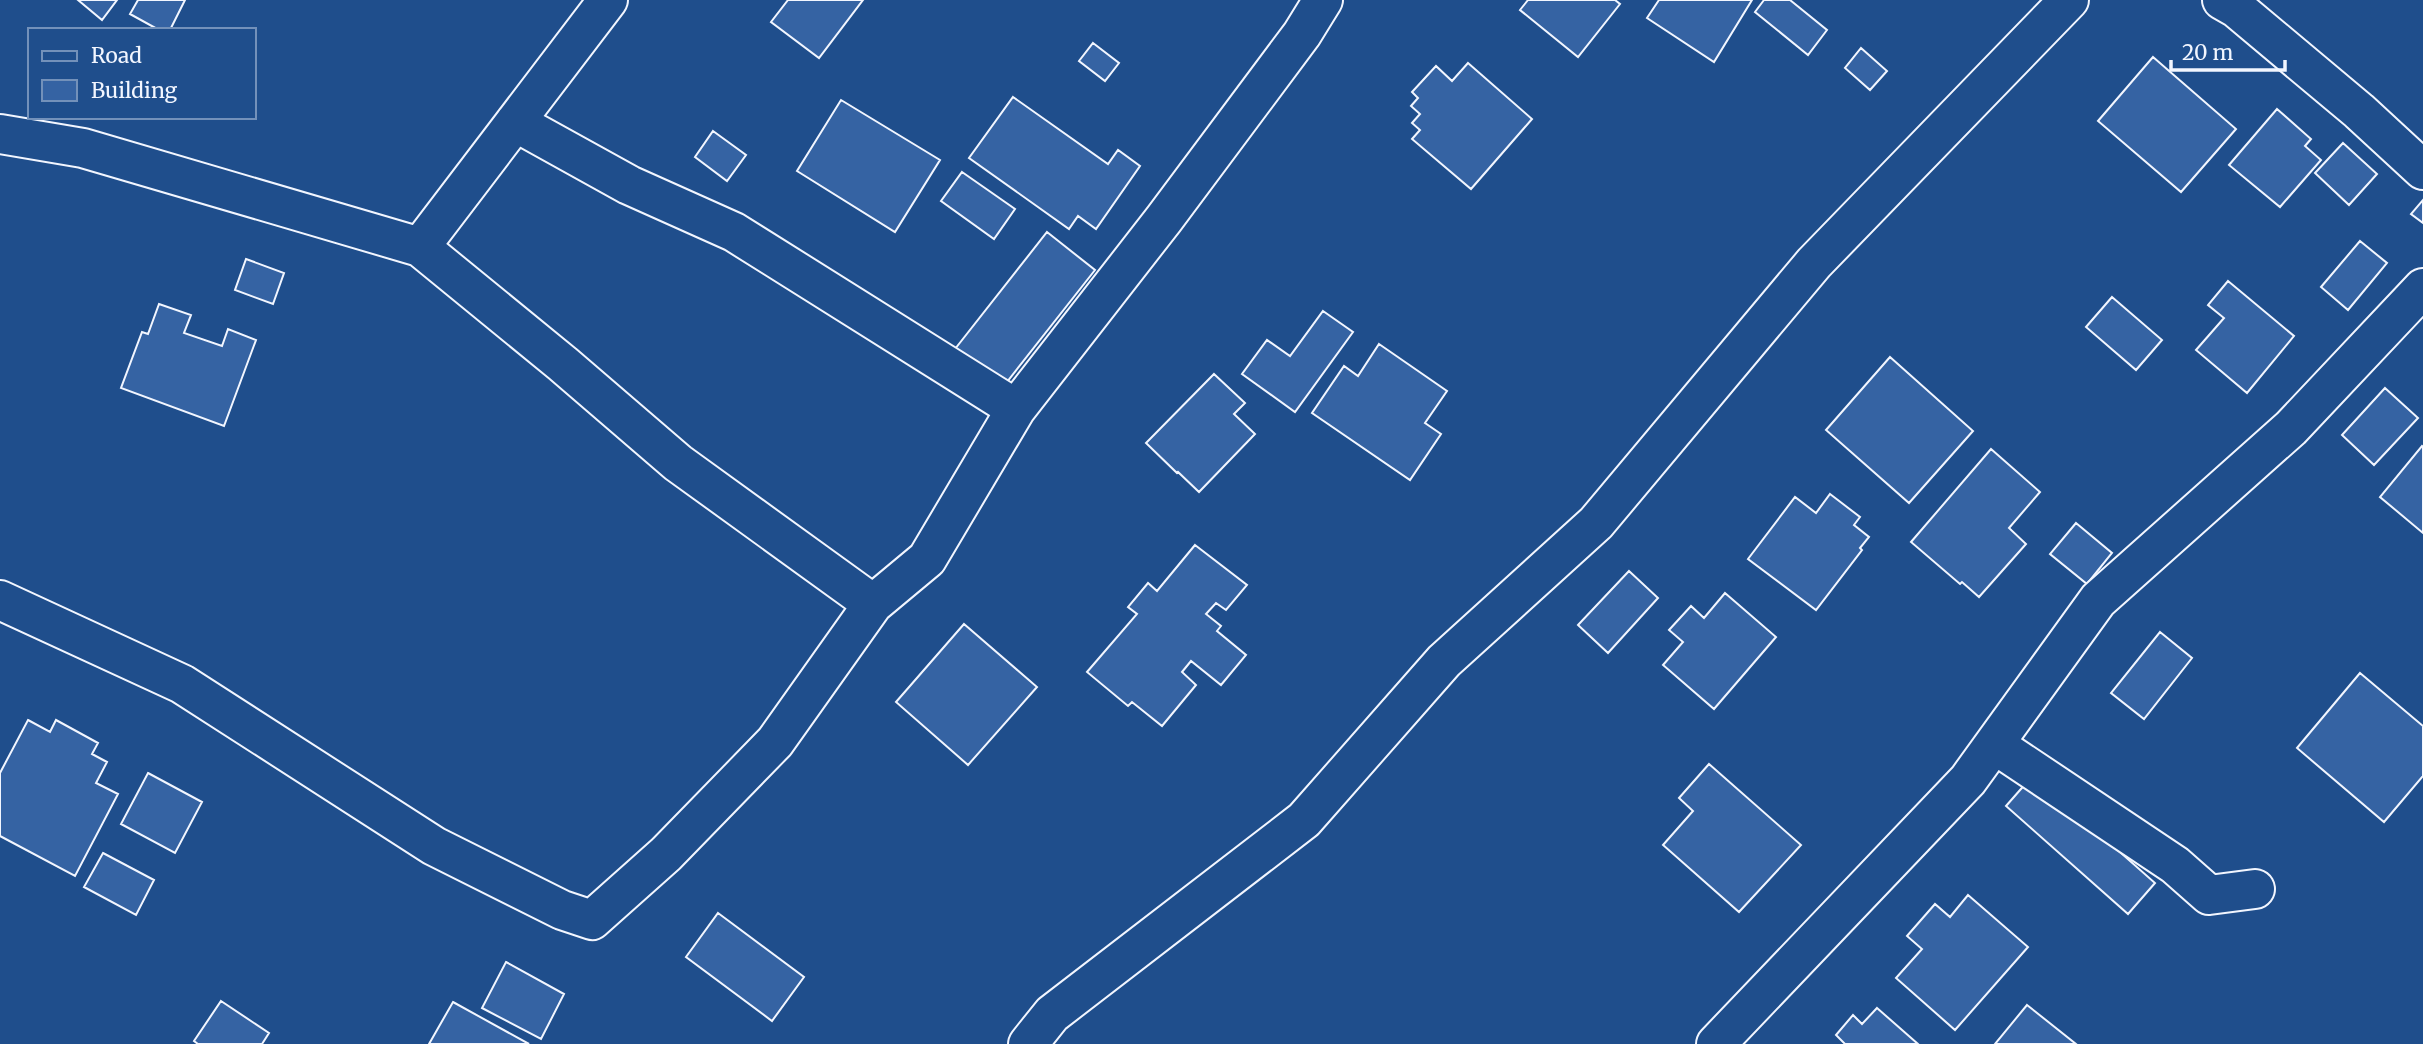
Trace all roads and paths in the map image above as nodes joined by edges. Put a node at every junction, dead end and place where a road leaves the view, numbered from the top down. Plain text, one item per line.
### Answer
1 (608, 0) edge
2 (1323, 0) edge
3 (2069, 0) edge
4 (2222, 0) edge
5 (515, 122) junction
6 (0, 134) edge
7 (2423, 170) edge
8 (421, 247) junction
9 (2423, 288) edge
10 (1016, 409) junction
11 (1, 604) edge
12 (873, 604) junction
13 (1994, 744) junction
14 (2255, 889) dead end
15 (1028, 1044) edge
16 (1716, 1044) edge

1 - 5 street
2 - 10 street
3 - 15 street
4 - 7 street
5 - 8 street
5 - 10 street
6 - 8 street
8 - 12 street
9 - 13 street
10 - 12 street
11 - 12 street
13 - 14 street
13 - 16 street

